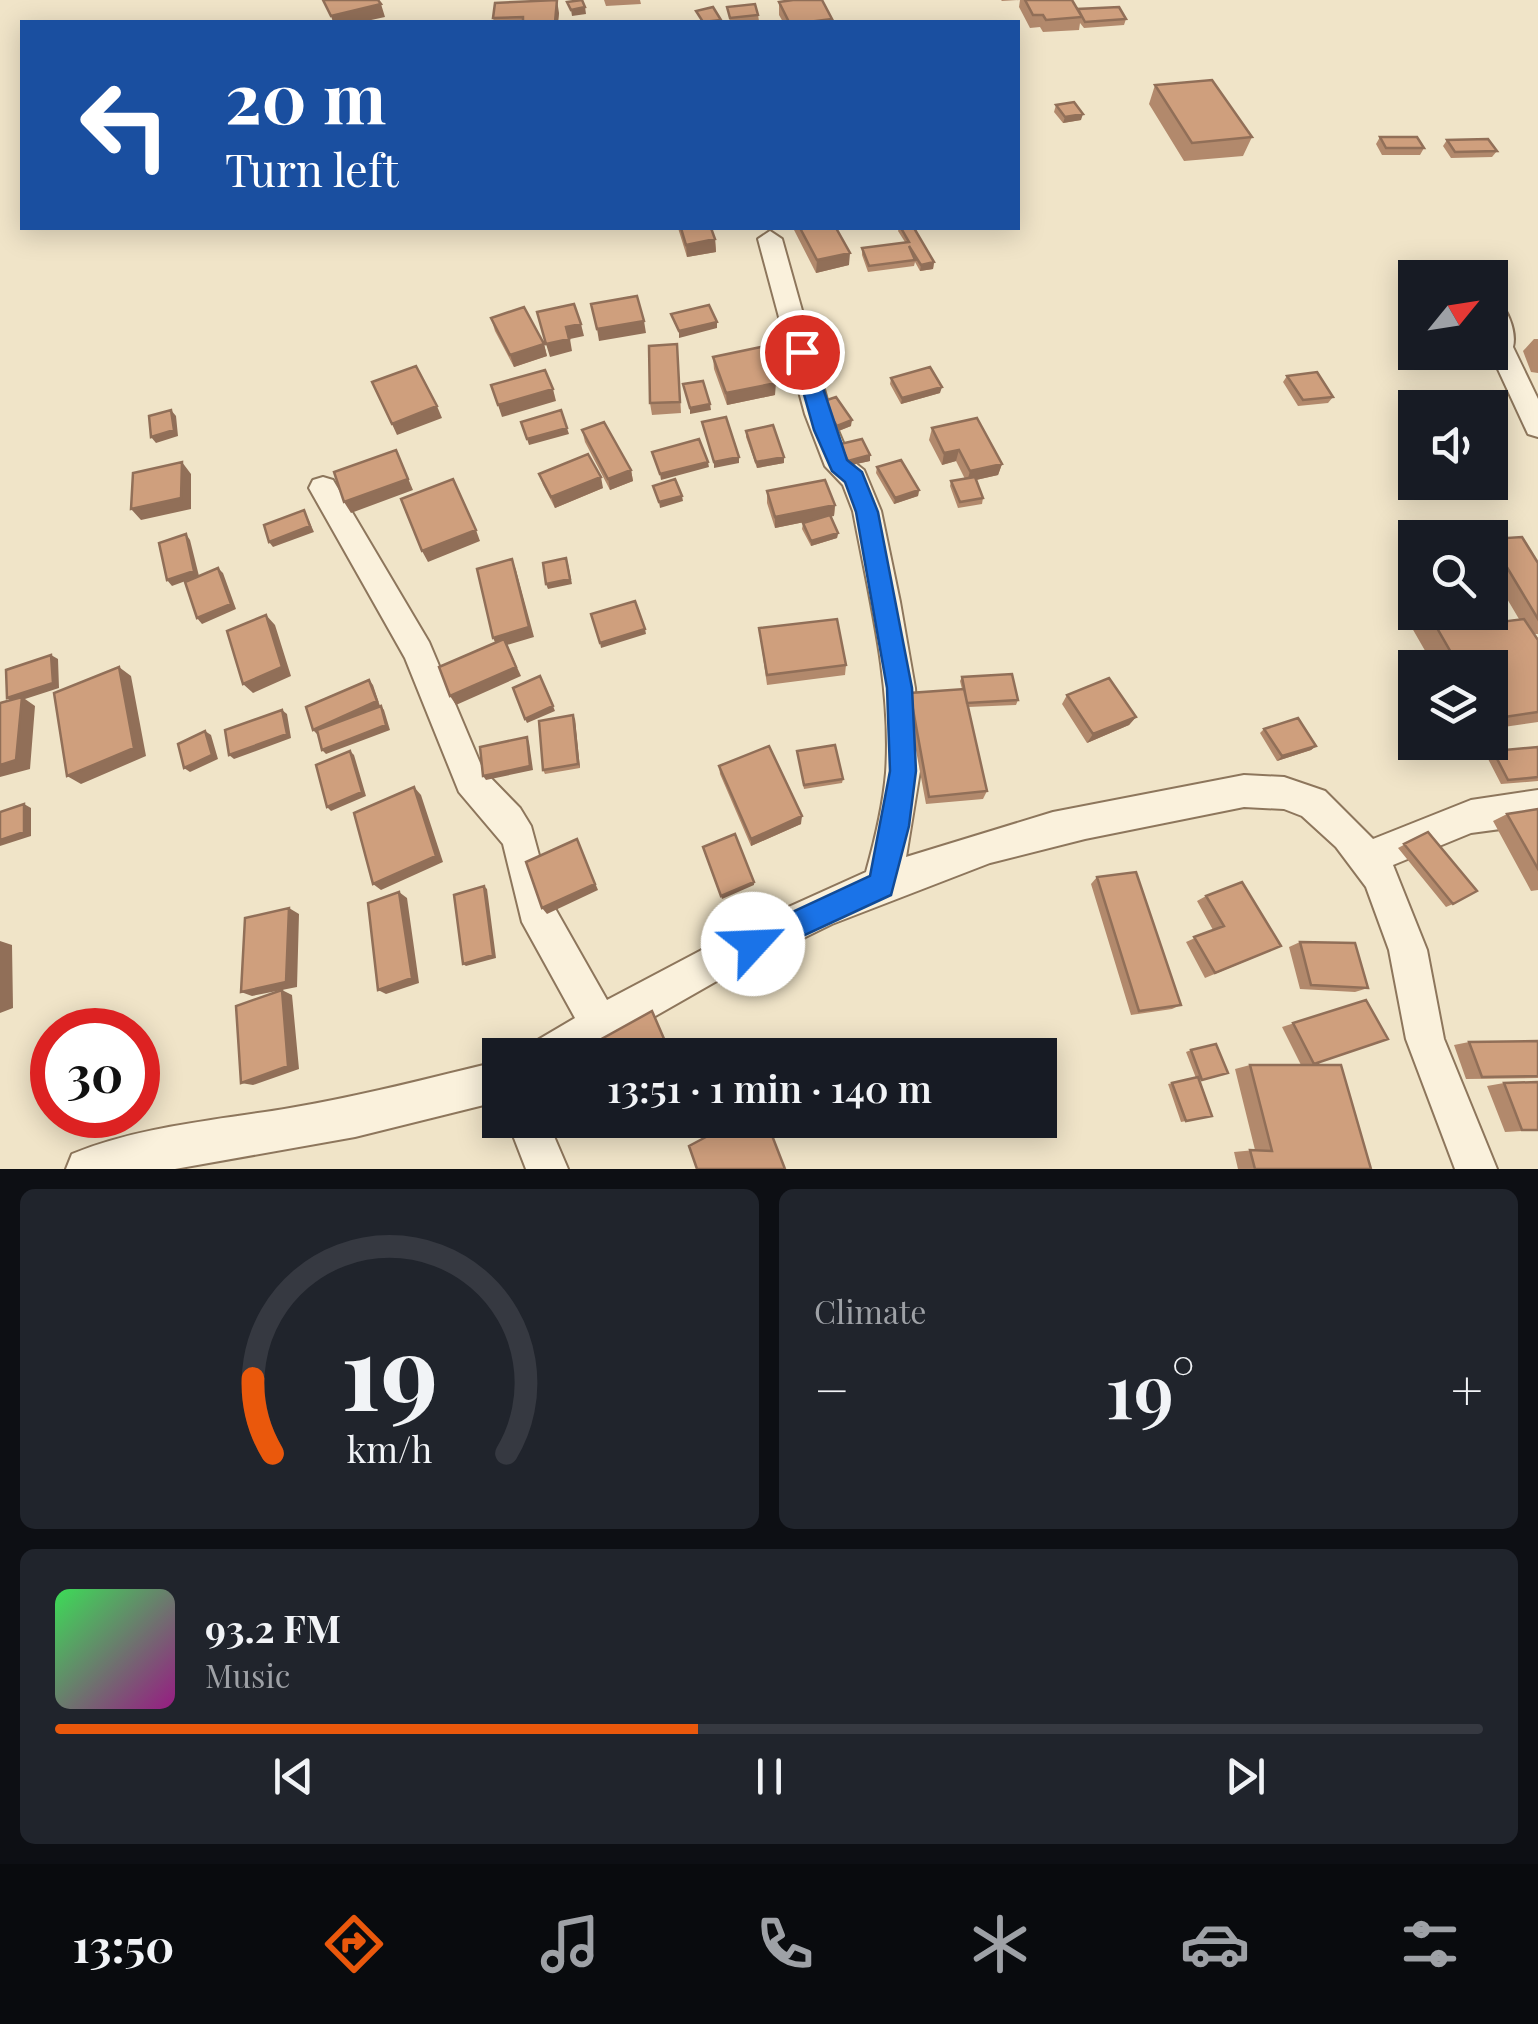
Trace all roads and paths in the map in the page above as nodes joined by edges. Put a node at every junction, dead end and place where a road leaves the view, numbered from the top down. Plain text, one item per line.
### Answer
1 (770, 240) dead end
2 (1508, 363) edge
3 (1538, 426) edge
4 (323, 488) dead end
5 (1538, 807) edge
6 (1366, 860) junction
7 (881, 885) junction
8 (600, 1025) junction
9 (578, 1038) edge
10 (482, 1085) edge
11 (534, 1138) edge
12 (87, 1169) edge
13 (547, 1169) edge
14 (1476, 1169) edge

1 - 7 street
2 - 3 street
4 - 8 street
5 - 6 street
6 - 7 street
6 - 14 street
7 - 8 street
8 - 9 street
10 - 12 street
11 - 13 street

